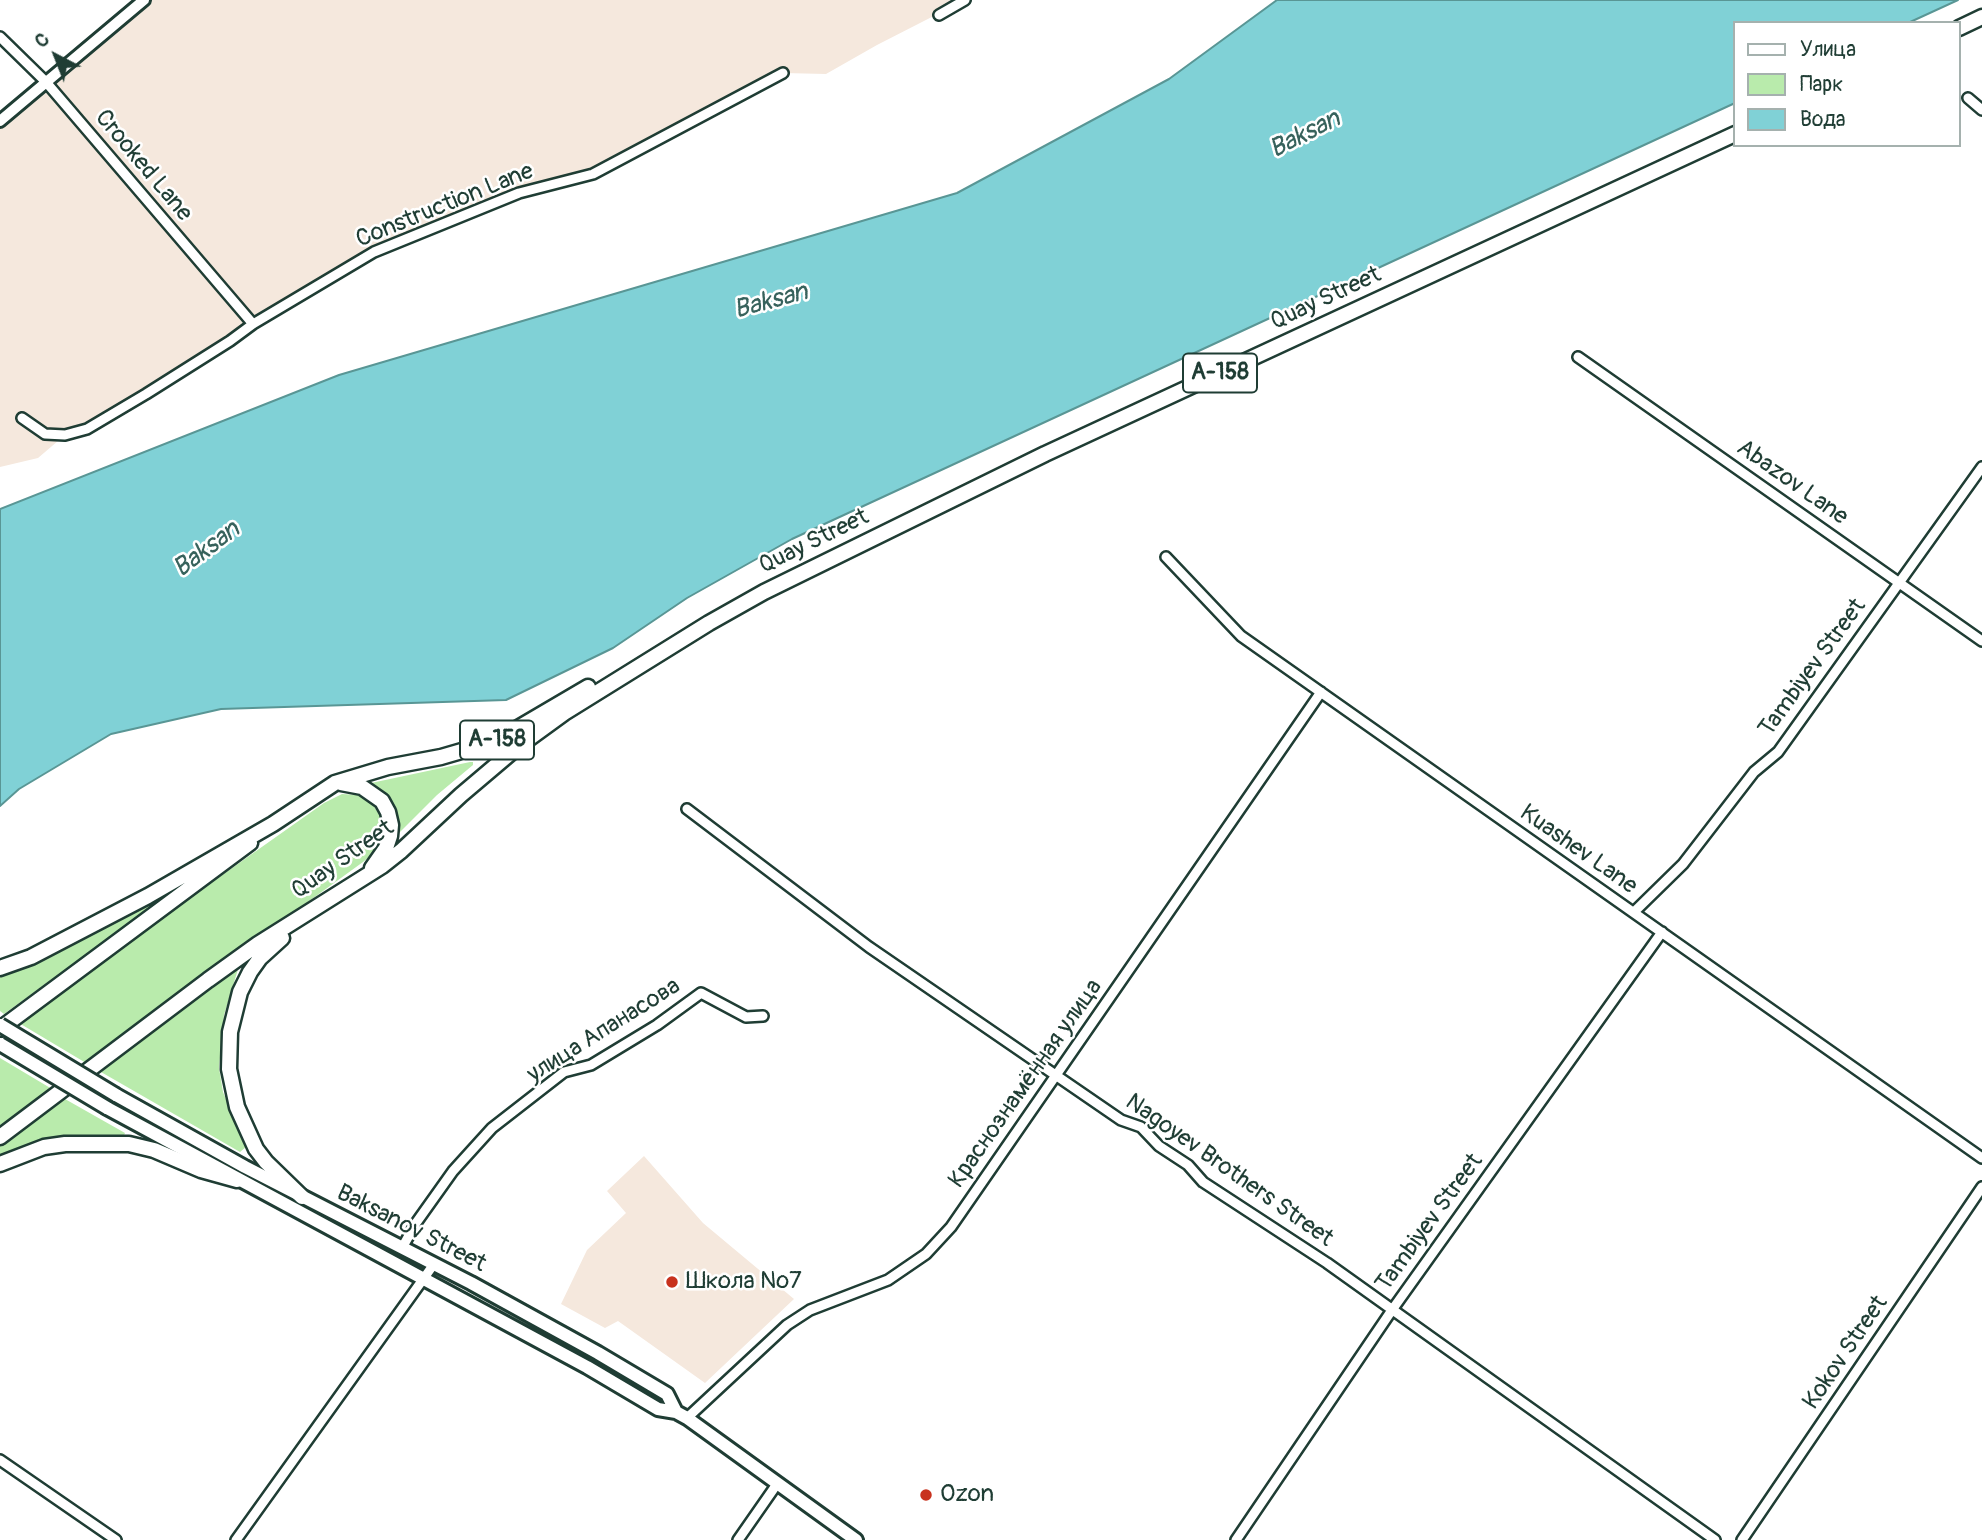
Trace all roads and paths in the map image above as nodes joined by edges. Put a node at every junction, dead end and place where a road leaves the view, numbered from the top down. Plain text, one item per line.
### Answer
1 (144, 0) edge
2 (965, 0) edge
3 (939, 15) dead end
4 (1982, 17) edge
5 (1961, 27) edge
6 (0, 37) edge
7 (783, 73) dead end
8 (46, 82) junction
9 (1968, 98) dead end
10 (1982, 110) edge
11 (0, 121) edge
12 (1734, 134) edge
13 (253, 324) junction
14 (1578, 357) dead end
15 (22, 418) dead end
16 (1982, 467) edge
17 (1166, 557) dead end
18 (1899, 581) junction
19 (709, 623) junction
20 (1982, 641) edge
21 (1321, 692) junction
22 (335, 783) junction
23 (687, 809) dead end
24 (273, 824) junction
25 (365, 877) junction
26 (314, 909) junction
27 (1633, 912) junction
28 (1662, 932) junction
29 (0, 968) edge
30 (763, 1016) dead end
31 (0, 1027) edge
32 (0, 1044) edge
33 (1056, 1076) junction
34 (0, 1137) edge
35 (1982, 1158) edge
36 (0, 1164) edge
37 (237, 1180) junction
38 (1982, 1188) edge
39 (302, 1197) junction
40 (402, 1248) junction
41 (434, 1264) junction
42 (424, 1280) junction
43 (1392, 1310) junction
44 (682, 1415) junction
45 (0, 1460) edge
46 (777, 1484) junction
47 (116, 1540) edge
48 (236, 1540) edge
49 (738, 1540) edge
50 (856, 1540) edge
51 (1236, 1540) edge
52 (1715, 1540) edge
53 (1742, 1540) edge

1 - 8 street
2 - 3 street
4 - 5 main road
6 - 8 street, Crooked Lane
7 - 13 street, Construction Lane
8 - 11 street
8 - 13 street, Crooked Lane
9 - 10 street
12 - 19 main road, Quay Street / А-158
13 - 15 street, Construction Lane
14 - 18 street, Abazov Lane
16 - 18 street, Tambiyev Street
17 - 21 street, Kuashev Lane
18 - 20 street, Abazov Lane
18 - 27 street, Tambiyev Street
19 - 22 main road, А-158
19 - 25 main road, Quay Street / А-158
21 - 27 street, Kuashev Lane
21 - 33 street, Краснознамённая улица
22 - 24 main road, А-158
22 - 25 main road
23 - 33 street, Nagoyev Brothers Street
24 - 29 main road
24 - 31 main road, А-158
25 - 26 main road, Quay Street / А-158
26 - 34 main road, Quay Street / А-158
26 - 39 main road
27 - 28 street, Kuashev Lane
28 - 35 street, Kuashev Lane
28 - 43 street, Tambiyev Street
30 - 40 street, улица Апанасова
31 - 39 main road, Baksanov Street, bridge
32 - 37 main road, Baksanov Street, bridge
33 - 43 street, Nagoyev Brothers Street
33 - 44 street, Краснознамённая улица
36 - 37 main road
37 - 42 main road, Baksanov Street
38 - 53 street, Kokov Street
39 - 40 main road, Baksanov Street
40 - 41 main road, Baksanov Street
41 - 42 street
41 - 44 main road, Baksanov Street
42 - 44 main road, Baksanov Street
42 - 48 street
43 - 51 street, Tambiyev Street
43 - 52 street, Nagoyev Brothers Street
44 - 46 main road, Baksanov Street
45 - 47 street
46 - 49 street
46 - 50 main road, Baksanov Street

